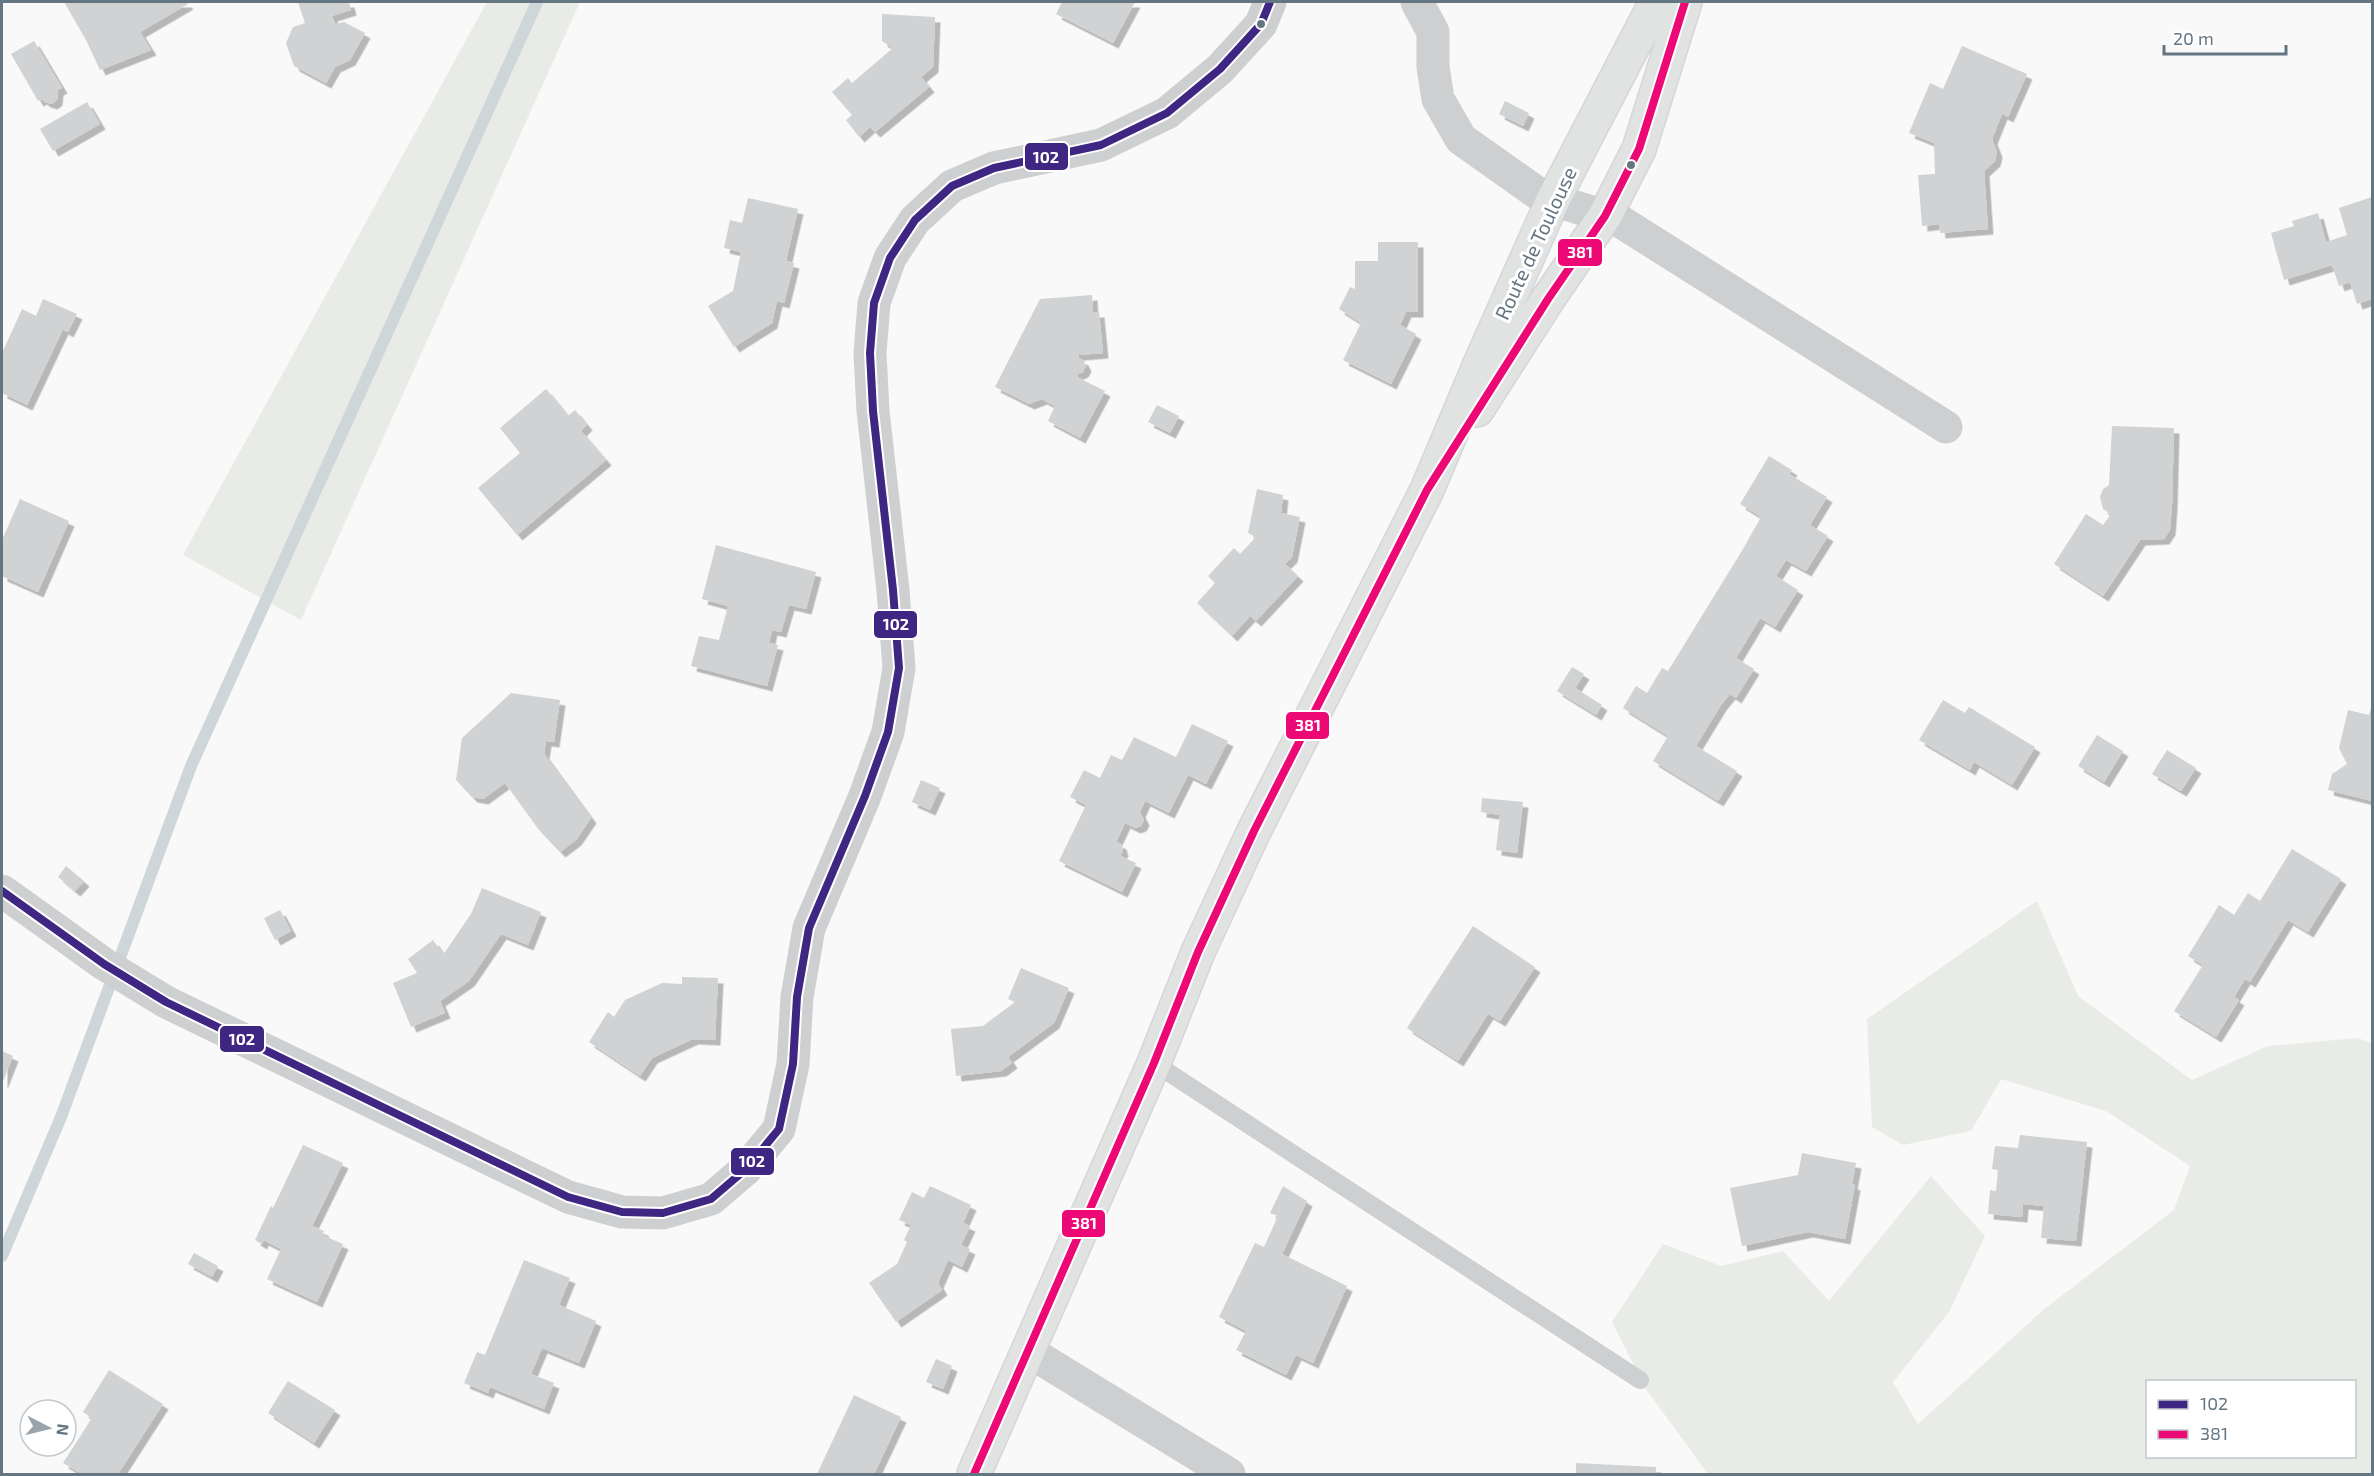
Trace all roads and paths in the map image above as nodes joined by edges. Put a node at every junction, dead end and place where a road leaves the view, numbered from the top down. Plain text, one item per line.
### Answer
1 (1270, 2) edge
2 (1417, 2) edge
3 (1656, 2) edge
4 (1685, 2) edge
5 (1553, 200) junction
6 (1605, 216) junction
7 (1946, 427) dead end
8 (1427, 490) junction
9 (2, 891) edge
10 (1154, 1063) junction
11 (1028, 1351) junction
12 (1640, 1380) dead end
13 (974, 1474) edge
14 (1229, 1474) edge

1 - 9 street
2 - 5 street
3 - 5 street, Route de Toulouse
4 - 6 street, Route de Toulouse
5 - 6 street
5 - 8 street, Route de Toulouse
6 - 7 street
6 - 8 street, Route de Toulouse
8 - 10 street, Route de Toulouse
10 - 11 street, Route de Toulouse
10 - 12 lane
11 - 13 street, Route de Toulouse
11 - 14 street

